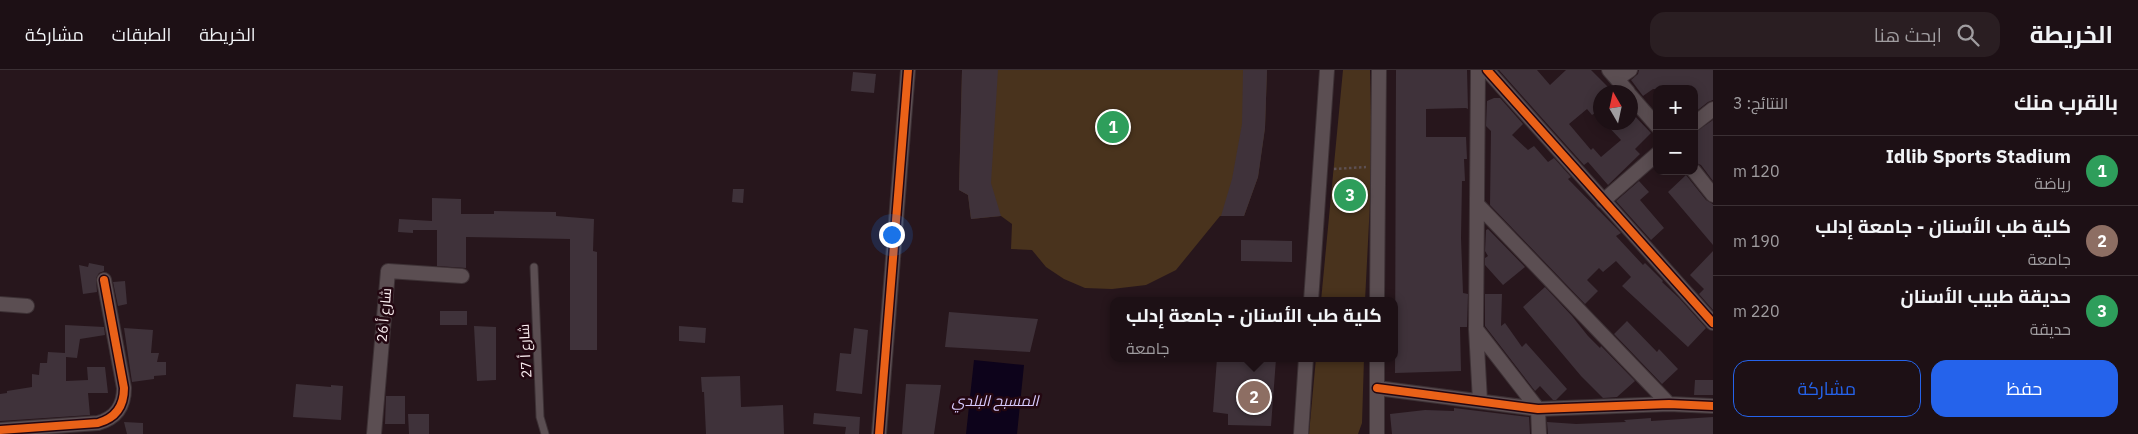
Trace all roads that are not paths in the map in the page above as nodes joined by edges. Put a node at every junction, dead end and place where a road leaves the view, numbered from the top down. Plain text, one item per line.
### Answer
1 (908, 70) edge
2 (1327, 70) edge
3 (1379, 70) edge
4 (1478, 70) edge
5 (1487, 70) edge
6 (1630, 70) edge
7 (1613, 75) edge
8 (1622, 85) edge
9 (1638, 103) edge
10 (1713, 109) edge
11 (1653, 121) edge
12 (1698, 121) edge
13 (1653, 158) edge
14 (1697, 175) edge
15 (1713, 195) edge
16 (1604, 201) junction
17 (1477, 204) junction
18 (534, 267) dead end
19 (462, 276) dead end
20 (104, 280) dead end
21 (1311, 297) edge
22 (1377, 297) edge
23 (0, 304) edge
24 (27, 306) dead end
25 (1713, 323) edge
26 (1476, 328) junction
27 (1306, 362) edge
28 (1377, 362) edge
29 (1377, 388) junction
30 (1480, 401) junction
31 (1669, 404) junction
32 (1713, 406) edge
33 (1538, 409) junction
34 (0, 430) edge
35 (374, 434) edge
36 (545, 434) edge
37 (879, 434) edge
38 (1301, 434) edge
39 (1377, 434) edge
40 (1539, 434) edge

1 - 37 street
2 - 21 street
3 - 22 street
4 - 17 street
5 - 16 street
6 - 7 street
7 - 8 street
9 - 11 street
10 - 12 street
13 - 16 street
14 - 15 street
16 - 25 street
17 - 26 street
17 - 31 street
18 - 36 lane, شارع أ 27
19 - 35 street, شارع أ 26
20 - 34 street
23 - 24 street
26 - 30 street
26 - 33 street
27 - 38 street
28 - 29 street
29 - 30 street
29 - 39 street
30 - 33 street
31 - 32 street
31 - 33 street
33 - 40 street

